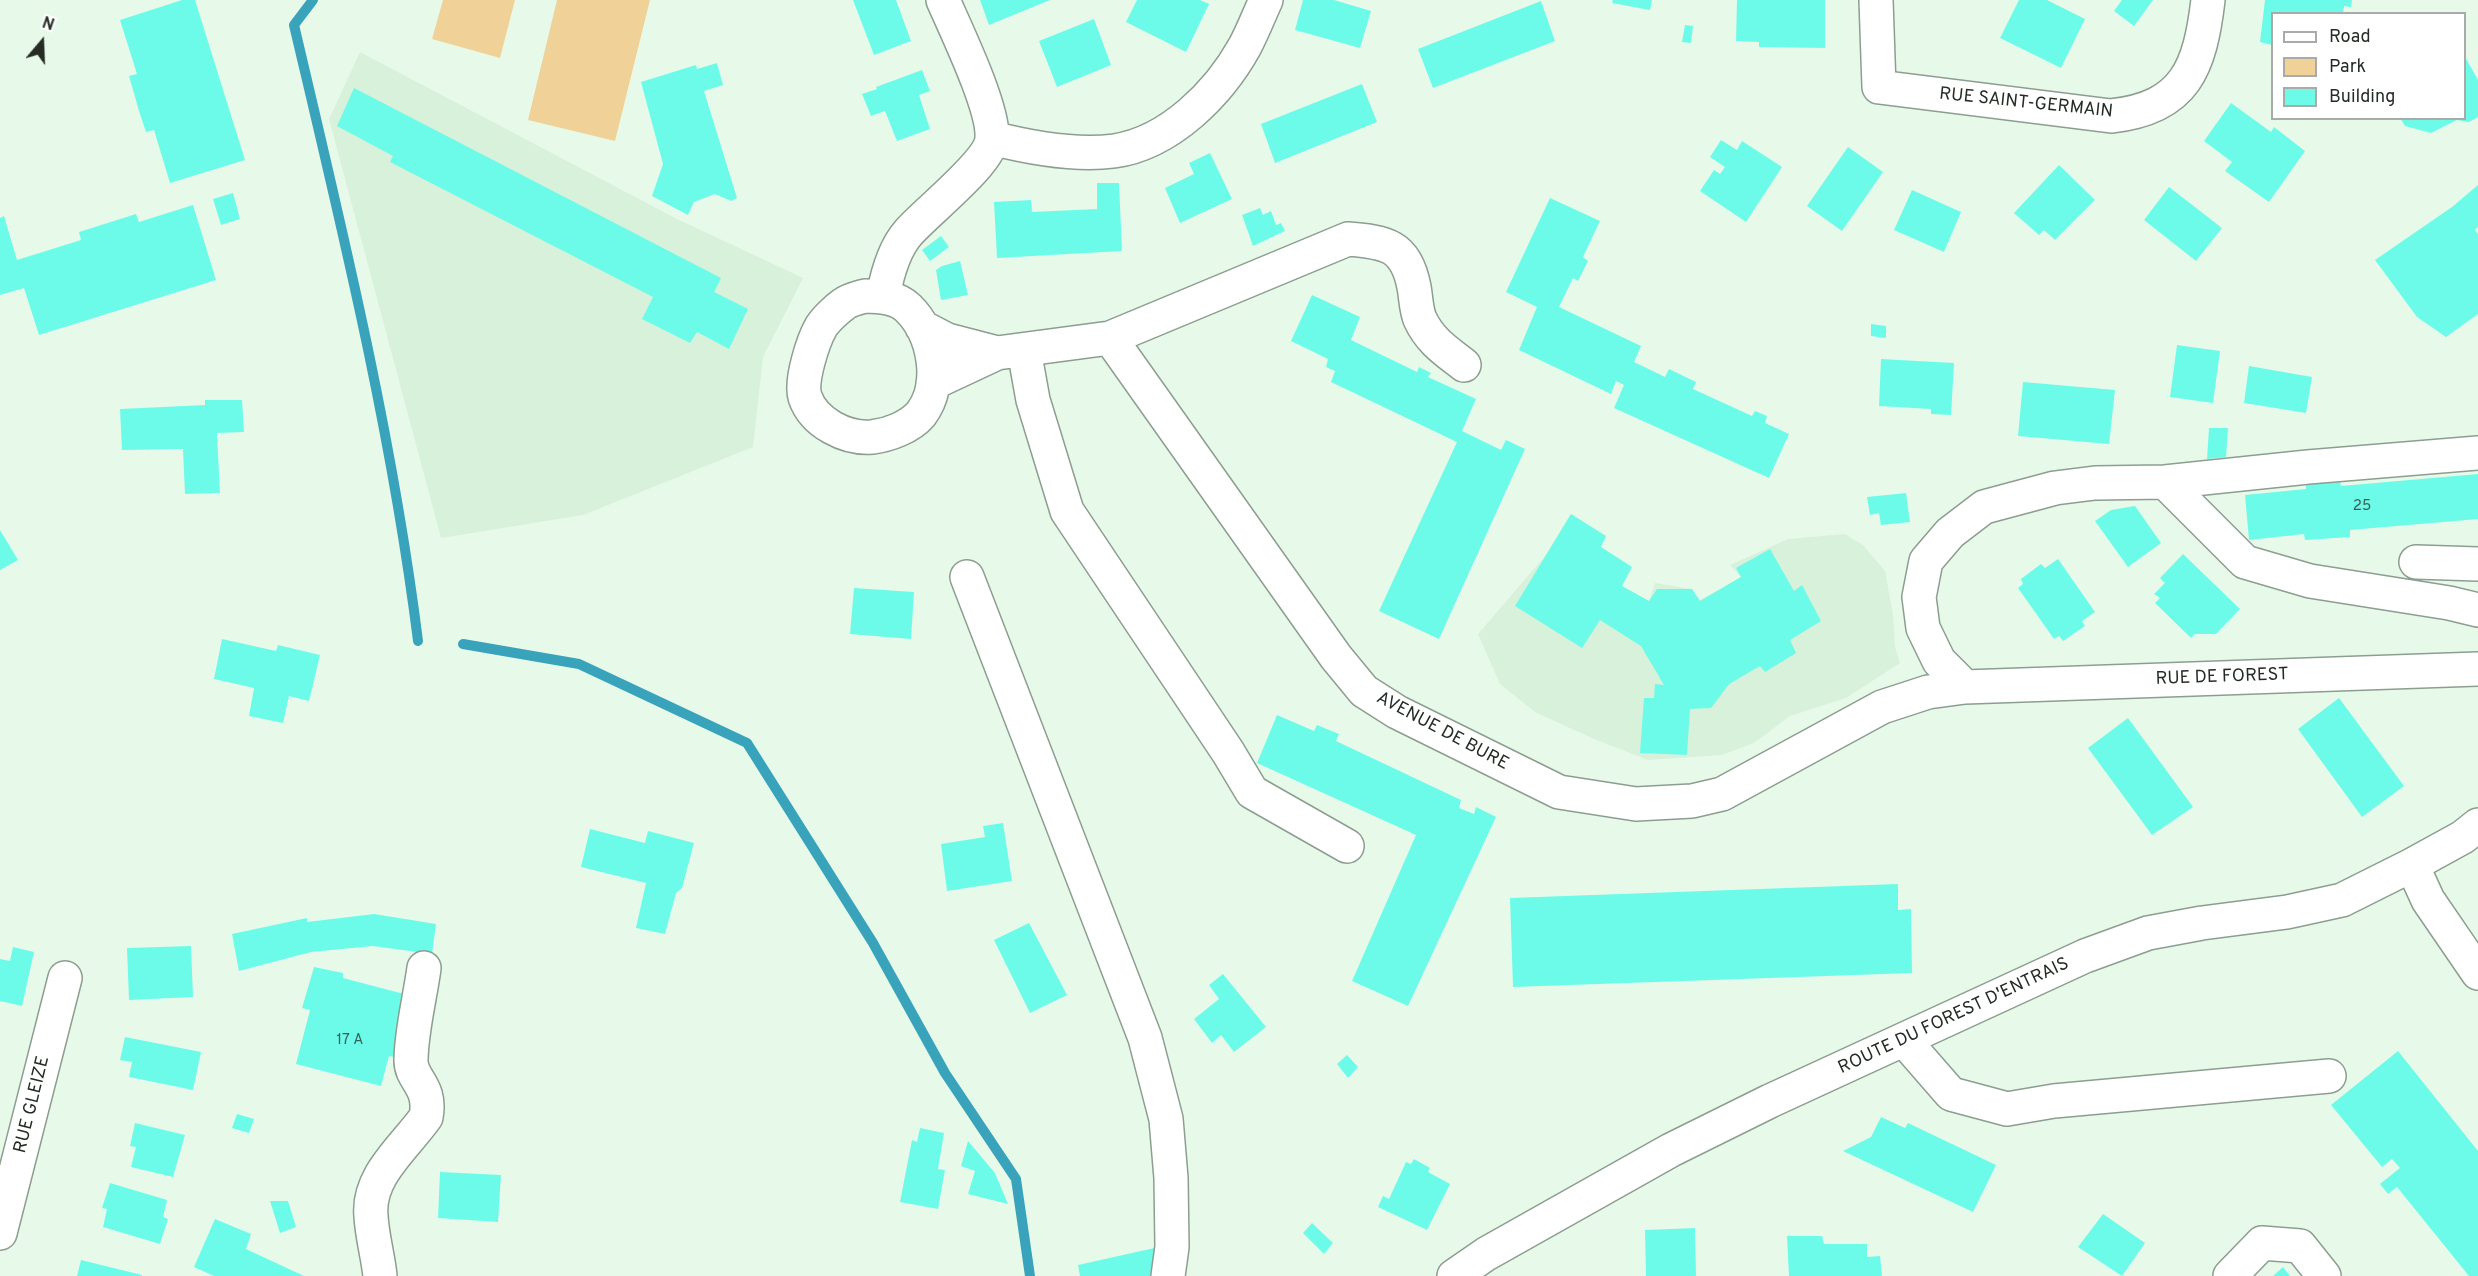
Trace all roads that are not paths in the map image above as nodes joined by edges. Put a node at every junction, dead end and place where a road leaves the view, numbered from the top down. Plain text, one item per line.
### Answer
1 (943, 0) edge
2 (1266, 0) edge
3 (1876, 0) edge
4 (2208, 0) edge
5 (992, 138) junction
6 (883, 296) junction
7 (922, 327) junction
8 (1110, 338) junction
9 (1010, 352) junction
10 (1464, 365) dead end
11 (933, 383) junction
12 (2478, 453) edge
13 (2165, 482) junction
14 (2416, 562) dead end
15 (2478, 564) edge
16 (967, 577) dead end
17 (2478, 610) edge
18 (2478, 669) edge
19 (1965, 687) junction
20 (2478, 825) edge
21 (1347, 846) dead end
22 (2412, 865) junction
23 (424, 968) dead end
24 (2478, 973) edge
25 (65, 978) dead end
26 (1905, 1040) junction
27 (2329, 1076) dead end
28 (0, 1233) edge
29 (1459, 1275) edge
30 (380, 1276) edge
31 (1168, 1276) edge
32 (2230, 1276) edge
33 (2324, 1276) edge

1 - 5 street
2 - 5 street
3 - 4 street, RUE SAINT-GERMAIN
5 - 6 street
6 - 7 street
6 - 11 street
7 - 9 street
7 - 11 street
8 - 9 street
8 - 10 street
8 - 19 street, AVENUE DE BURE
9 - 11 street
9 - 21 street
12 - 13 street
13 - 17 street
13 - 19 street
14 - 15 street
16 - 31 street
18 - 19 street, RUE DE FOREST
20 - 22 street, ROUTE DU FOREST D'ENTRAIS
22 - 24 street
22 - 26 street, ROUTE DU FOREST D'ENTRAIS
23 - 30 street
25 - 28 street, RUE GLEIZE
26 - 27 street
26 - 29 street, ROUTE DU FOREST D'ENTRAIS
32 - 33 street

